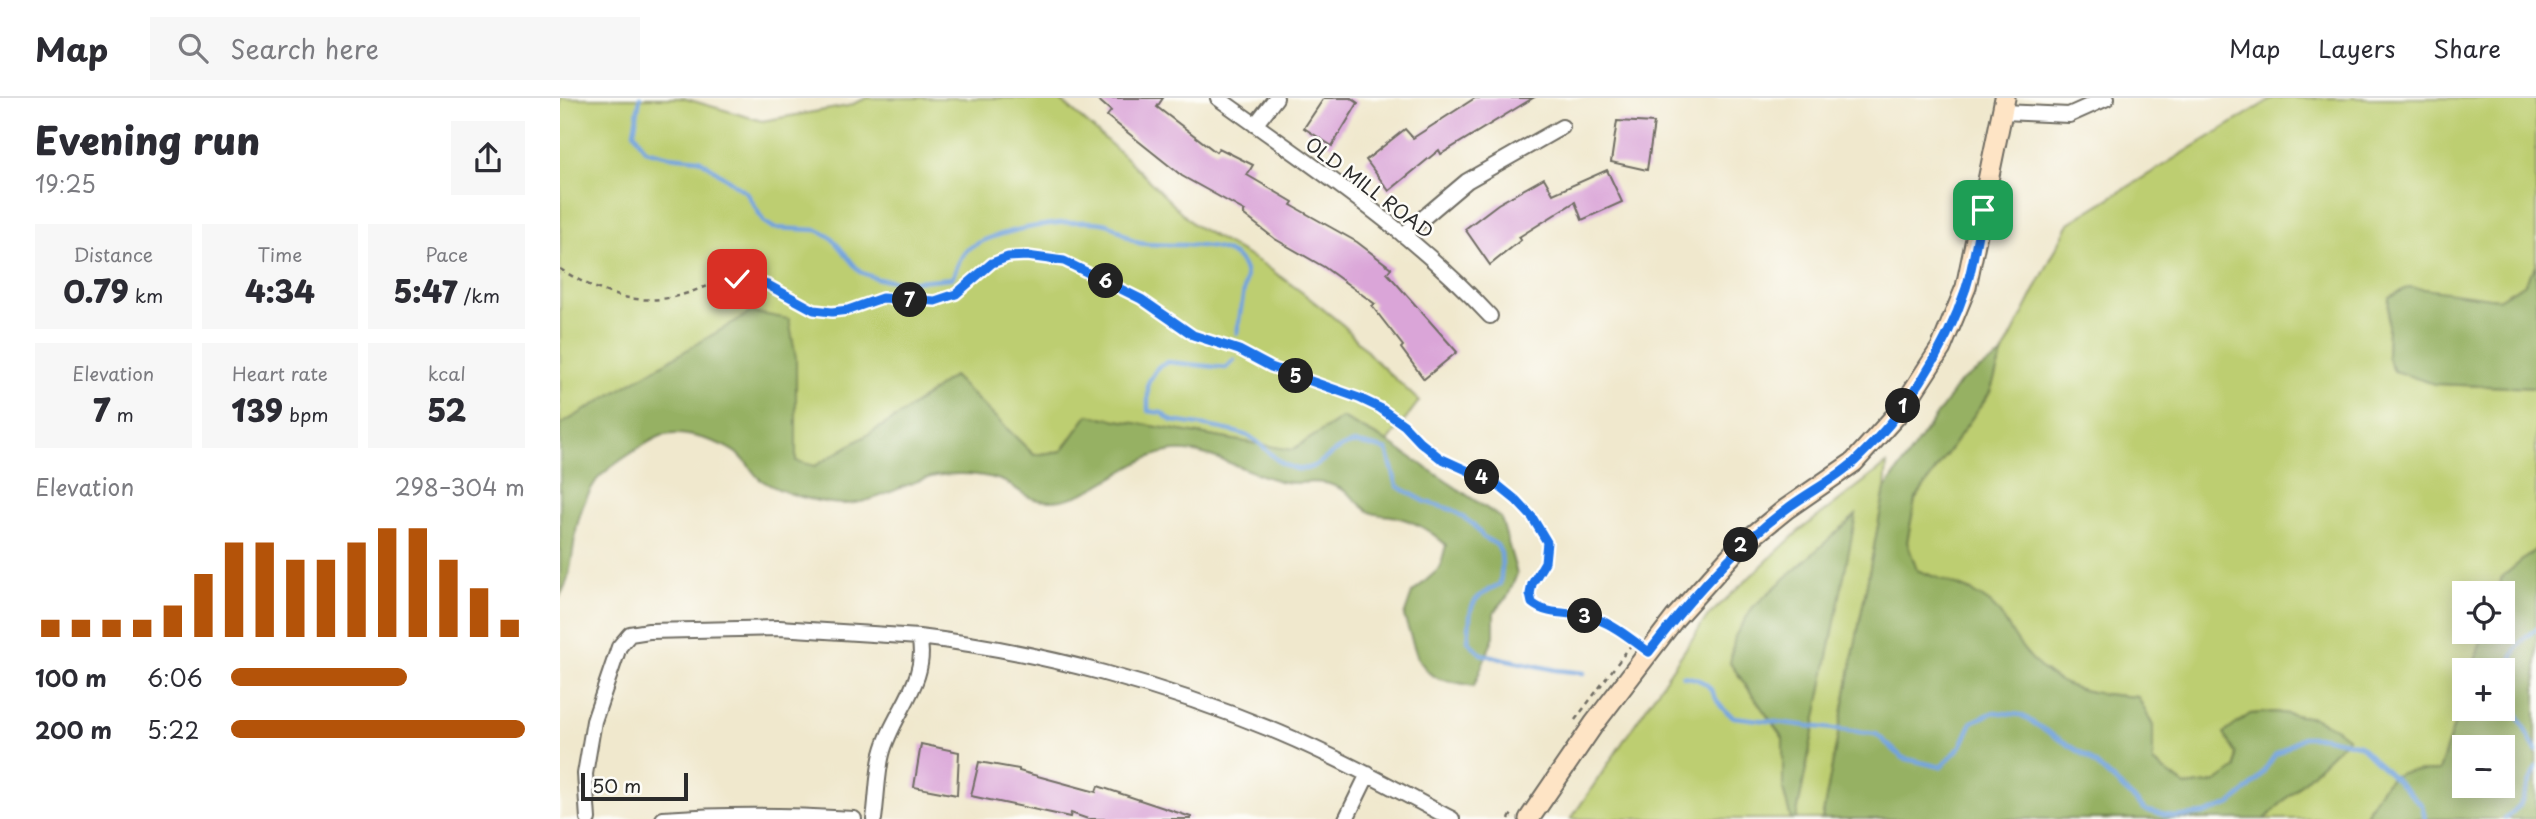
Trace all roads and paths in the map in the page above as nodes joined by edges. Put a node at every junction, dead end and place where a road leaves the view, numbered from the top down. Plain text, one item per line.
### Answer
1 (1218, 98) edge
2 (1276, 98) edge
3 (2107, 98) edge
4 (2004, 105) edge
5 (1255, 125) junction
6 (1562, 127) dead end
7 (1403, 235) junction
8 (560, 269) edge
9 (1490, 316) dead end
10 (919, 637) junction
11 (1649, 652) junction
12 (1368, 774) junction
13 (588, 819) edge
14 (663, 819) edge
15 (854, 819) edge
16 (874, 819) edge
17 (1346, 819) edge
18 (1452, 819) edge
19 (1529, 819) edge

1 - 5 street, OLD MILL ROAD
2 - 5 street
3 - 4 street
4 - 11 street
5 - 7 street, OLD MILL ROAD
6 - 7 street
7 - 9 street, OLD MILL ROAD
8 - 11 path
10 - 12 street
10 - 13 street
10 - 16 street
11 - 19 street
12 - 17 street
12 - 18 street
14 - 15 street

